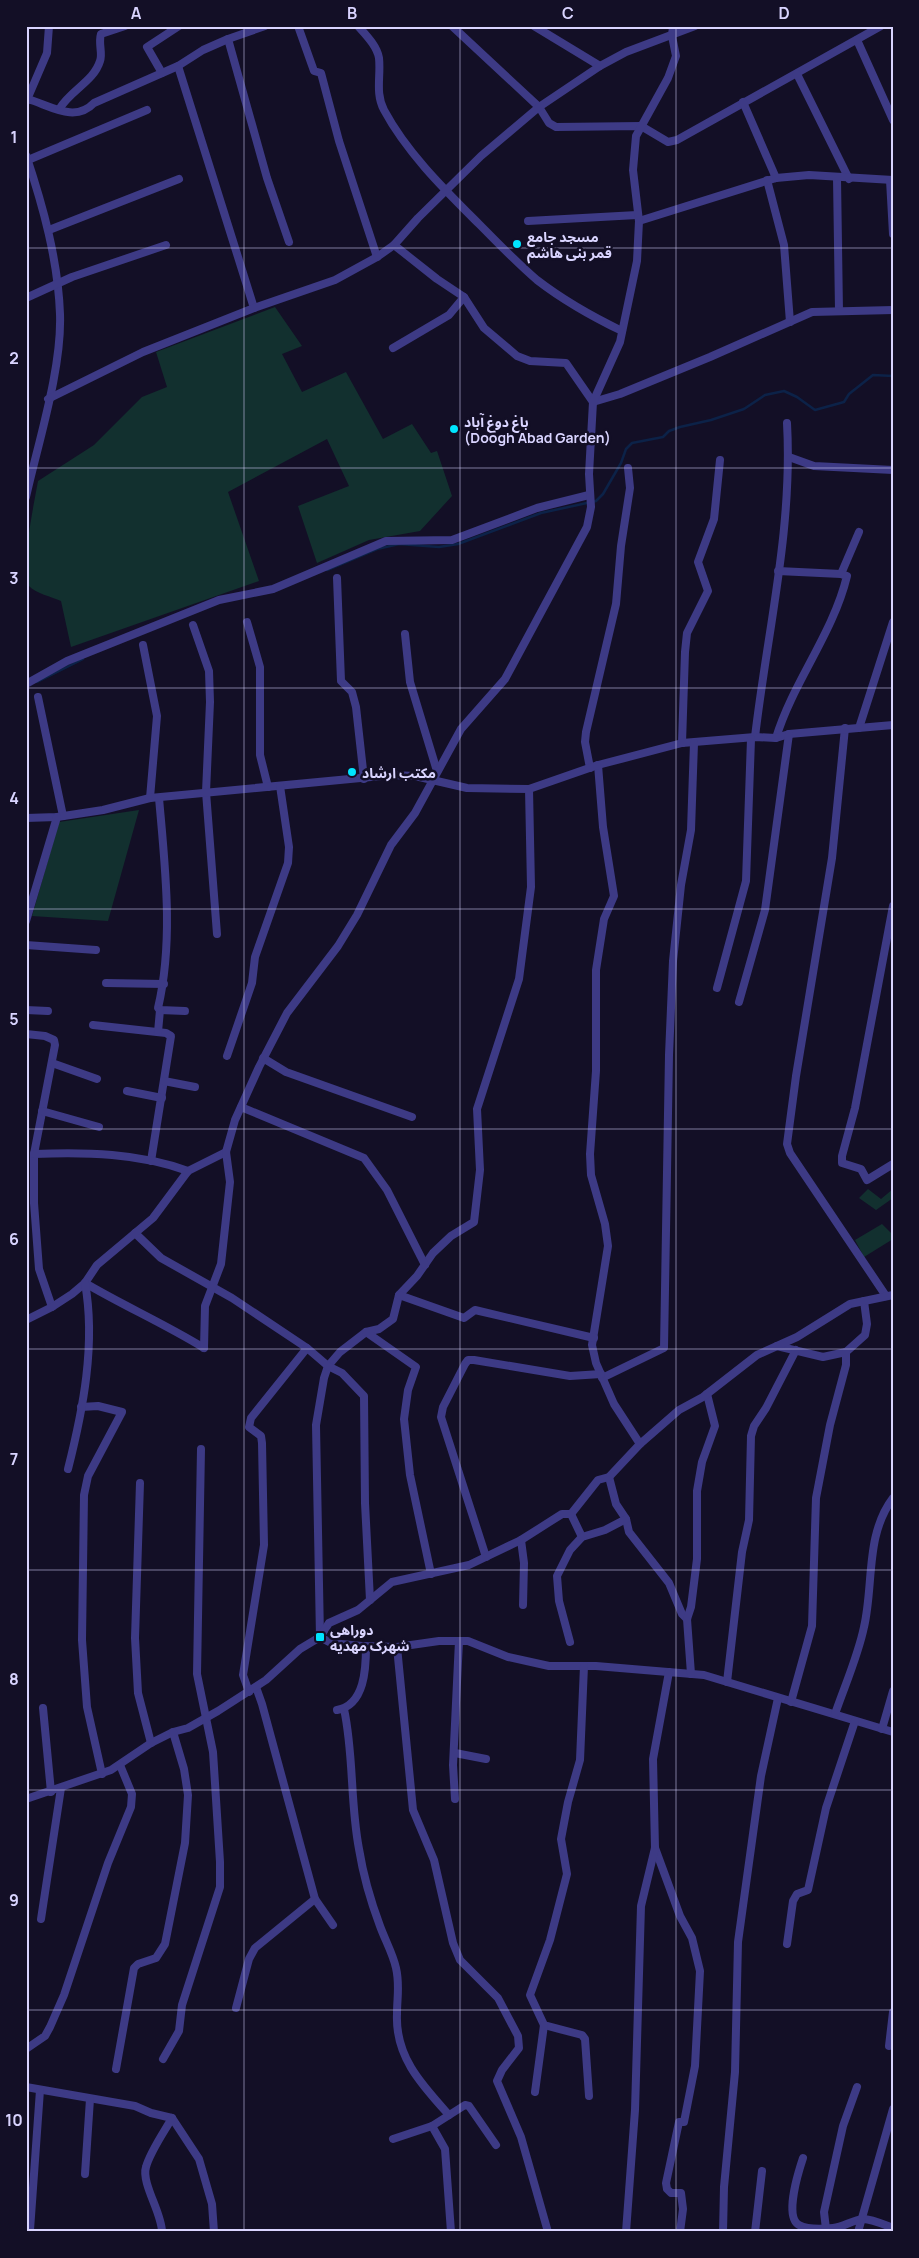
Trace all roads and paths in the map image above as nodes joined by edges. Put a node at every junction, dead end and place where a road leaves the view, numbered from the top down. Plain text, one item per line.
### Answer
1 (50, 26) edge
2 (125, 26) edge
3 (179, 26) edge
4 (265, 26) edge
5 (298, 26) edge
6 (358, 26) edge
7 (452, 26) edge
8 (534, 26) edge
9 (673, 26) edge
10 (695, 26) edge
11 (881, 26) edge
12 (672, 36) junction
13 (228, 39) junction
14 (857, 40) junction
15 (178, 66) junction
16 (600, 66) junction
17 (162, 73) junction
18 (797, 74) junction
19 (27, 101) edge
20 (743, 102) junction
21 (539, 107) junction
22 (60, 108) junction
23 (147, 110) dead end
24 (893, 120) edge
25 (641, 126) junction
26 (27, 158) edge
27 (776, 178) junction
28 (837, 178) junction
29 (178, 179) dead end
30 (849, 179) junction
31 (767, 180) junction
32 (891, 180) edge
33 (446, 191) junction
34 (638, 218) junction
35 (528, 221) dead end
36 (49, 230) junction
37 (893, 234) edge
38 (289, 242) dead end
39 (166, 245) dead end
40 (394, 245) junction
41 (377, 257) junction
42 (56, 283) junction
43 (464, 297) junction
44 (26, 298) edge
45 (254, 308) junction
46 (893, 310) edge
47 (839, 311) junction
48 (790, 322) junction
49 (622, 331) junction
50 (393, 348) dead end
51 (48, 399) junction
52 (593, 402) junction
53 (787, 423) dead end
54 (789, 457) junction
55 (720, 460) dead end
56 (628, 468) dead end
57 (893, 470) edge
58 (26, 497) edge
59 (590, 500) junction
60 (859, 532) dead end
61 (778, 571) junction
62 (841, 574) junction
63 (337, 578) dead end
64 (247, 622) dead end
65 (893, 622) edge
66 (194, 625) dead end
67 (405, 634) dead end
68 (143, 645) dead end
69 (26, 684) edge
70 (38, 697) dead end
71 (893, 725) edge
72 (844, 728) junction
73 (859, 728) junction
74 (789, 734) junction
75 (753, 738) junction
76 (776, 738) junction
77 (682, 743) junction
78 (694, 744) junction
79 (594, 767) junction
80 (437, 771) junction
81 (364, 779) junction
82 (433, 780) junction
83 (280, 786) junction
84 (268, 787) junction
85 (528, 789) junction
86 (206, 792) junction
87 (154, 798) junction
88 (60, 816) junction
89 (26, 818) edge
90 (893, 906) edge
91 (26, 921) edge
92 (216, 934) dead end
93 (26, 945) edge
94 (96, 950) dead end
95 (106, 983) dead end
96 (164, 984) junction
97 (717, 988) dead end
98 (739, 1002) dead end
99 (26, 1010) edge
100 (160, 1010) junction
101 (48, 1011) dead end
102 (185, 1011) dead end
103 (93, 1025) dead end
104 (158, 1032) junction
105 (26, 1034) edge
106 (227, 1056) dead end
107 (263, 1058) junction
108 (52, 1063) junction
109 (97, 1079) dead end
110 (164, 1081) junction
111 (196, 1087) dead end
112 (127, 1091) dead end
113 (162, 1098) junction
114 (241, 1107) junction
115 (42, 1111) junction
116 (412, 1118) dead end
117 (99, 1128) dead end
118 (226, 1152) junction
119 (34, 1154) junction
120 (151, 1161) junction
121 (892, 1166) edge
122 (188, 1171) junction
123 (135, 1233) junction
124 (425, 1265) junction
125 (85, 1283) junction
126 (212, 1286) junction
127 (399, 1295) junction
128 (889, 1295) edge
129 (864, 1301) junction
130 (52, 1307) junction
131 (26, 1320) edge
132 (366, 1332) junction
133 (594, 1338) junction
134 (777, 1346) junction
135 (307, 1348) junction
136 (796, 1350) junction
137 (846, 1352) junction
138 (328, 1366) junction
139 (601, 1376) junction
140 (707, 1394) junction
141 (81, 1407) junction
142 (640, 1444) junction
143 (201, 1449) dead end
144 (68, 1469) dead end
145 (609, 1476) junction
146 (140, 1483) dead end
147 (893, 1498) edge
148 (571, 1514) junction
149 (626, 1519) junction
150 (582, 1537) junction
151 (521, 1540) junction
152 (486, 1557) junction
153 (431, 1574) junction
154 (370, 1600) junction
155 (523, 1605) dead end
156 (687, 1620) junction
157 (320, 1637) junction
158 (459, 1641) junction
159 (570, 1642) dead end
160 (366, 1646) junction
161 (397, 1647) junction
162 (584, 1666) junction
163 (669, 1672) junction
164 (691, 1674) junction
165 (726, 1682) junction
166 (252, 1690) junction
167 (893, 1691) edge
168 (778, 1698) junction
169 (791, 1702) junction
170 (43, 1708) dead end
171 (835, 1714) junction
172 (208, 1718) junction
173 (855, 1721) junction
174 (882, 1729) junction
175 (173, 1732) junction
176 (893, 1732) edge
177 (151, 1743) junction
178 (455, 1753) junction
179 (486, 1759) dead end
180 (120, 1765) junction
181 (102, 1774) junction
182 (61, 1788) junction
183 (51, 1792) junction
184 (26, 1799) edge
185 (454, 1799) dead end
186 (655, 1848) junction
187 (315, 1899) junction
188 (41, 1919) dead end
189 (333, 1925) dead end
190 (787, 1944) dead end
191 (236, 2008) dead end
192 (893, 2012) edge
193 (544, 2025) junction
194 (889, 2046) dead end
195 (26, 2049) edge
196 (163, 2059) dead end
197 (116, 2069) dead end
198 (26, 2087) edge
199 (857, 2087) dead end
200 (40, 2090) junction
201 (535, 2092) dead end
202 (590, 2096) dead end
203 (90, 2099) junction
204 (893, 2110) edge
205 (449, 2115) junction
206 (172, 2118) junction
207 (432, 2126) junction
208 (393, 2139) dead end
209 (496, 2145) dead end
210 (803, 2158) dead end
211 (762, 2171) dead end
212 (85, 2174) dead end
213 (862, 2219) junction
214 (893, 2228) edge
215 (826, 2229) junction
216 (30, 2230) dead end
217 (162, 2232) edge
218 (214, 2232) edge
219 (451, 2232) edge
220 (548, 2232) edge
221 (626, 2232) edge
222 (680, 2232) edge
223 (723, 2232) edge
224 (755, 2232) edge
225 (858, 2232) edge

1 - 19 street
2 - 22 street
3 - 17 street
4 - 13 street
5 - 41 street
6 - 33 street
7 - 21 street
8 - 16 street
9 - 12 street
10 - 12 street
11 - 14 street
12 - 16 street
12 - 25 street
13 - 15 street
13 - 38 street
14 - 18 street
14 - 24 street
15 - 17 street
15 - 45 street
16 - 21 street
17 - 22 street
18 - 20 street
18 - 30 street
19 - 22 street
20 - 25 street
20 - 27 street
21 - 25 street
21 - 33 street
23 - 26 street
25 - 34 street
26 - 36 street
27 - 28 street
27 - 31 street
28 - 30 street
28 - 47 street
29 - 36 street
30 - 32 street
31 - 34 street
31 - 48 street
32 - 37 street
33 - 40 street
33 - 49 street
34 - 35 street
34 - 49 street
36 - 42 street
39 - 42 street
40 - 41 street
40 - 43 street
41 - 45 street
42 - 44 street
42 - 51 street
43 - 50 street
43 - 52 street
45 - 51 street
46 - 47 street
47 - 48 street
48 - 52 street
49 - 52 street
51 - 58 street
52 - 59 street
53 - 54 street
54 - 57 street
54 - 61 street
55 - 77 street
56 - 79 street
59 - 69 street
59 - 80 street
60 - 62 street
61 - 62 street
61 - 75 street
62 - 76 street
63 - 81 street
64 - 84 street
65 - 73 street
66 - 86 street
67 - 80 street
68 - 87 street
70 - 88 street
71 - 73 street
72 - 73 street
72 - 74 street
72 - 128 street
74 - 76 street
74 - 98 street
75 - 76 street
75 - 78 street
75 - 97 street
77 - 78 street
77 - 79 street
78 - 139 street
79 - 85 street
79 - 133 street
80 - 82 street
81 - 82 street
81 - 83 street
82 - 85 street
82 - 107 street
83 - 84 street
83 - 106 street
84 - 86 street
85 - 124 street
86 - 87 street
86 - 92 street
87 - 88 street
87 - 96 street
88 - 89 street
88 - 91 street
90 - 121 street
93 - 94 street
95 - 96 street
96 - 100 street
99 - 101 street
100 - 102 street
100 - 104 street
103 - 104 street
104 - 110 street
105 - 108 street
107 - 114 street
107 - 116 street
108 - 109 street
108 - 115 street
110 - 111 street
110 - 113 street
112 - 113 street
113 - 120 street
114 - 118 street
114 - 124 street
115 - 117 street
115 - 119 street
118 - 122 street
118 - 126 street
119 - 120 street
119 - 130 street
120 - 122 street
122 - 123 street
123 - 125 street
123 - 126 street
124 - 127 street
125 - 126 street
125 - 130 street
125 - 141 street
126 - 135 street
127 - 132 street
127 - 133 street
128 - 129 street
129 - 134 street
129 - 137 street
130 - 131 street
132 - 138 street
132 - 153 street
133 - 139 street
134 - 136 street
134 - 140 street
135 - 138 street
135 - 166 street
136 - 137 street
136 - 165 street
137 - 169 street
138 - 154 street
138 - 157 street
139 - 142 street
139 - 152 street
140 - 142 street
140 - 156 street
141 - 144 street
141 - 181 street
142 - 145 street
143 - 172 street
145 - 148 street
145 - 149 street
146 - 177 street
147 - 171 street
148 - 150 street
148 - 151 street
149 - 150 street
149 - 156 street
150 - 159 street
151 - 152 street
151 - 155 street
152 - 153 street
153 - 154 street
154 - 157 street
156 - 164 street
157 - 160 street
157 - 166 street
158 - 161 street
158 - 162 street
158 - 178 street
160 - 161 street
160 - 205 street
161 - 220 street
162 - 163 street
162 - 193 street
163 - 164 street
163 - 186 street
164 - 165 street
165 - 168 street
166 - 172 street
166 - 187 street
167 - 174 street
168 - 169 street
168 - 223 street
169 - 171 street
170 - 183 street
171 - 173 street
172 - 175 street
172 - 196 street
173 - 174 street
173 - 190 street
174 - 176 street
175 - 177 street
175 - 197 street
177 - 180 street
178 - 179 street
178 - 185 street
180 - 181 street
180 - 195 street
181 - 182 street
182 - 183 street
182 - 188 street
183 - 184 street
186 - 221 street
186 - 222 street
187 - 189 street
187 - 191 street
192 - 194 street
193 - 201 street
193 - 202 street
198 - 200 street
199 - 215 street
200 - 203 street
200 - 216 street
203 - 206 street
203 - 212 street
204 - 213 street
205 - 207 street
205 - 209 street
206 - 217 street
206 - 218 street
207 - 208 street
207 - 219 street
210 - 215 street
211 - 224 street
213 - 214 street
213 - 215 street
213 - 225 street

